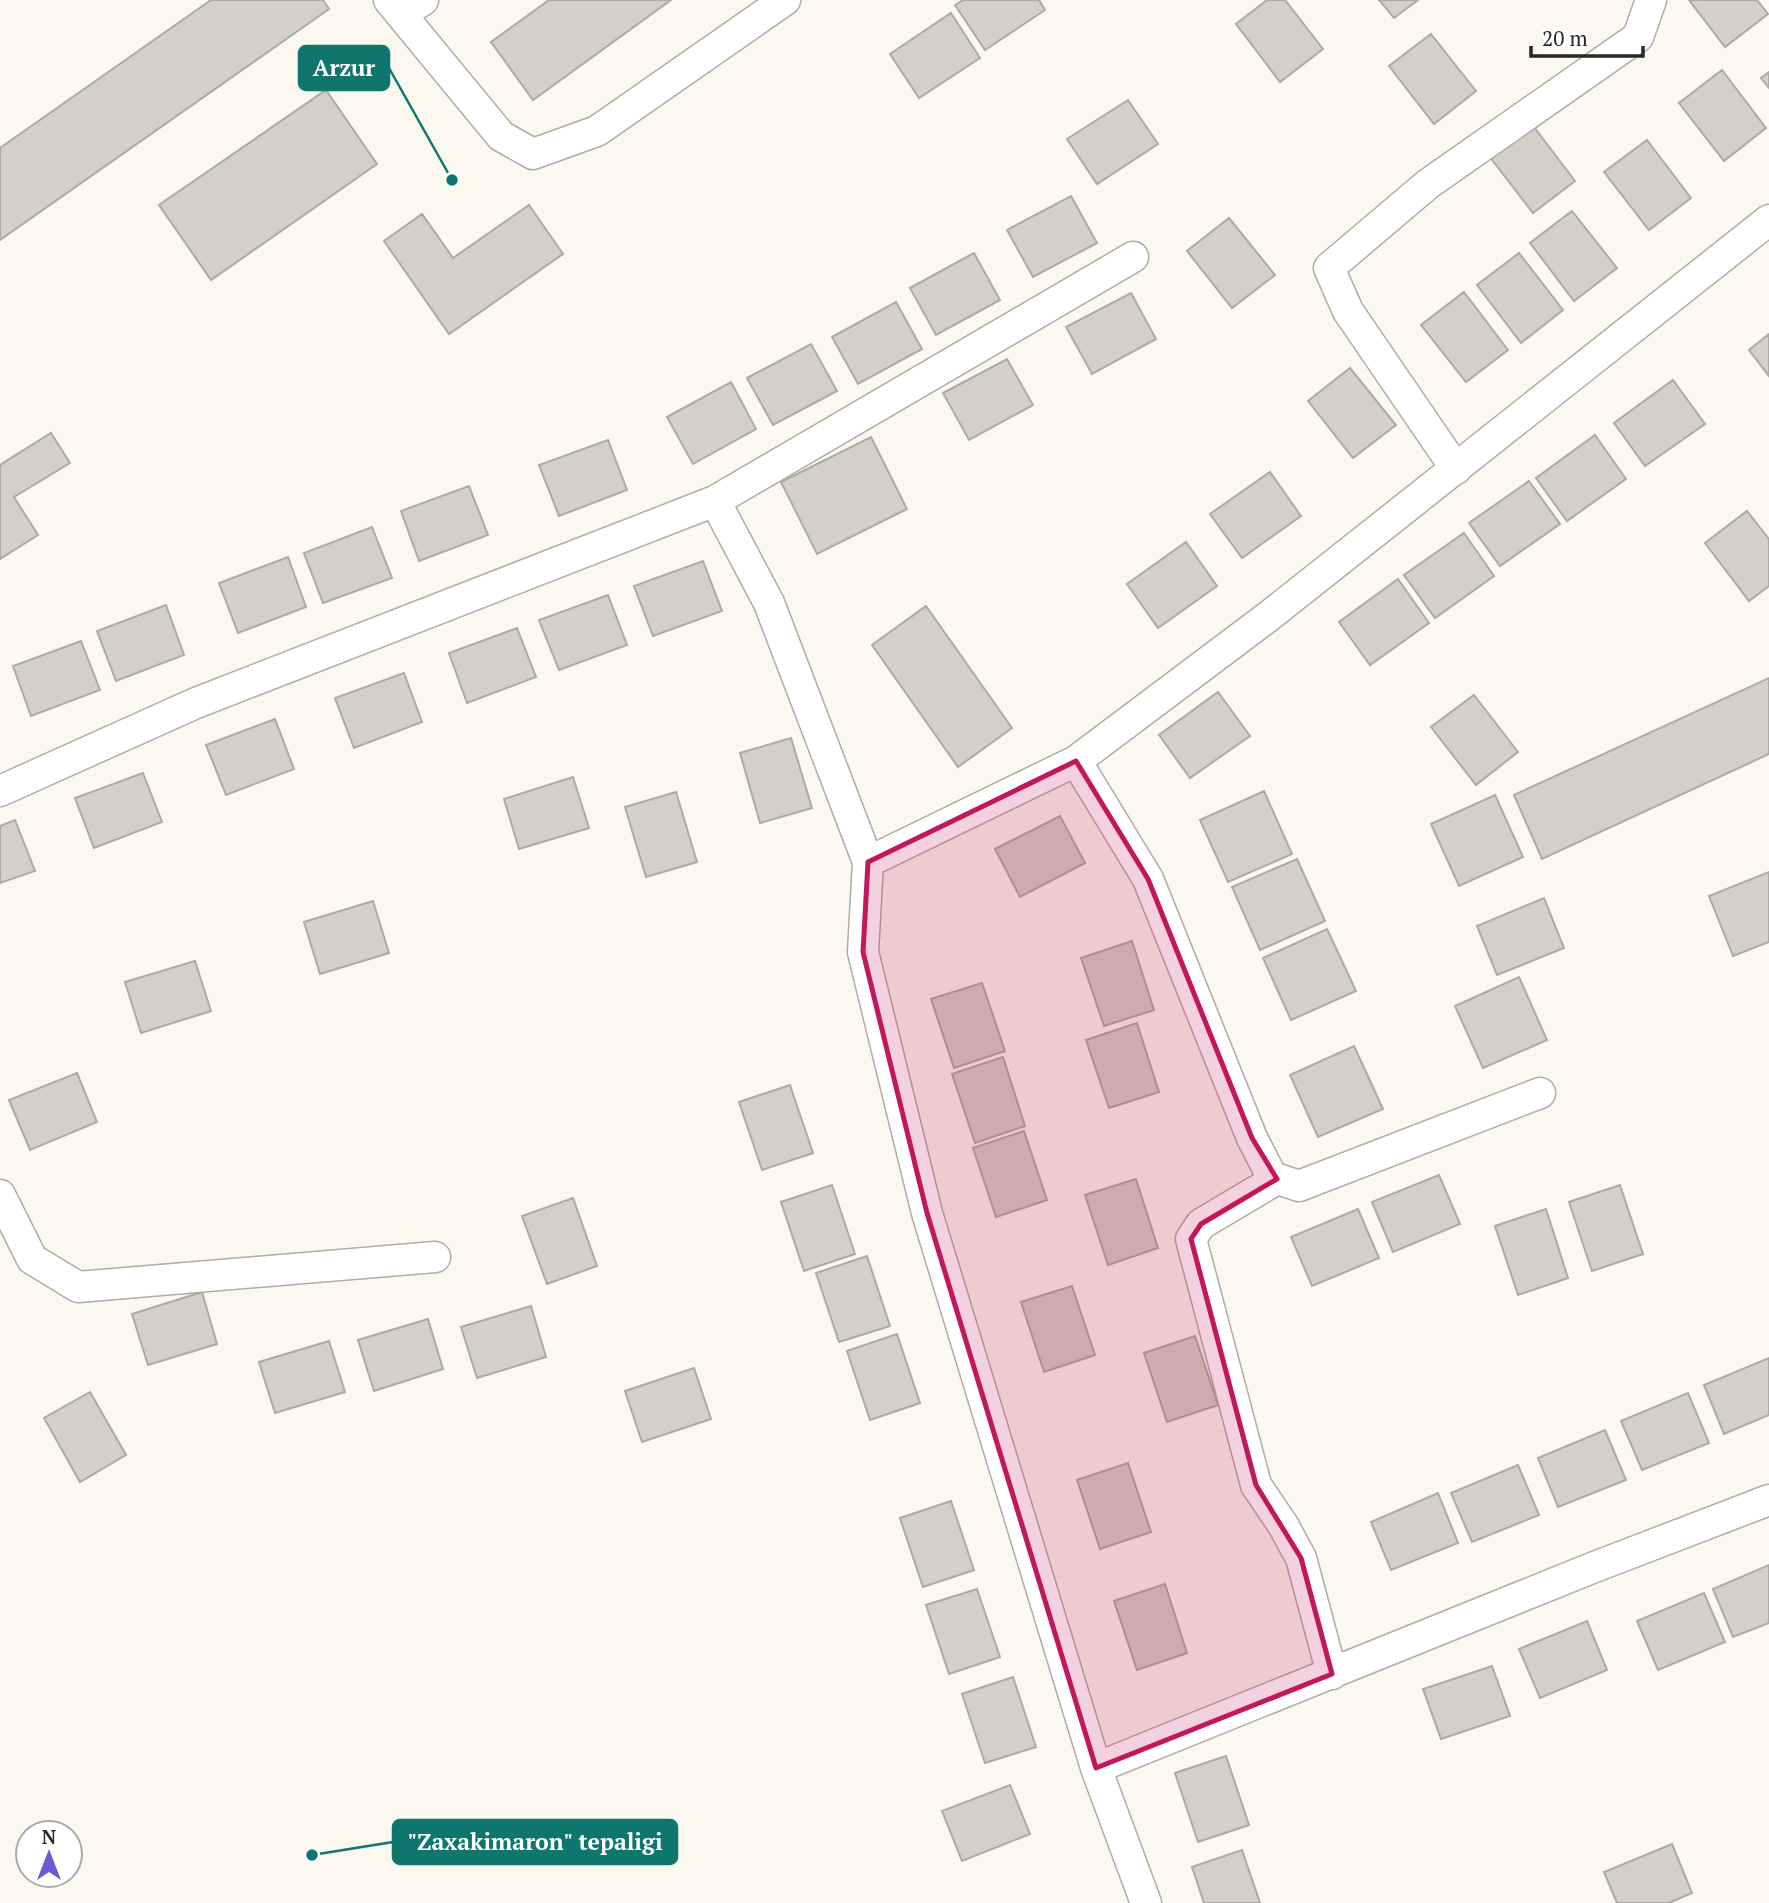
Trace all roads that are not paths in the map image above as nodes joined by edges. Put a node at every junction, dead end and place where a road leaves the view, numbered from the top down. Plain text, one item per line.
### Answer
1 (785, 0) edge
2 (1651, 0) edge
3 (404, 5) edge
4 (1769, 219) edge
5 (1133, 257) dead end
6 (1456, 469) junction
7 (715, 501) junction
8 (1076, 761) junction
9 (0, 791) edge
10 (868, 862) junction
11 (1540, 1093) dead end
12 (1277, 1179) junction
13 (0, 1195) edge
14 (435, 1257) dead end
15 (1769, 1500) edge
16 (1332, 1674) junction
17 (1096, 1768) junction
18 (1146, 1903) edge

1 - 3 street
2 - 6 street
4 - 6 street
5 - 7 street
6 - 8 street
7 - 9 street
7 - 10 street
8 - 10 street
8 - 12 street
10 - 17 street
11 - 12 street
12 - 16 street
13 - 14 street
15 - 16 street
16 - 17 street
17 - 18 street

